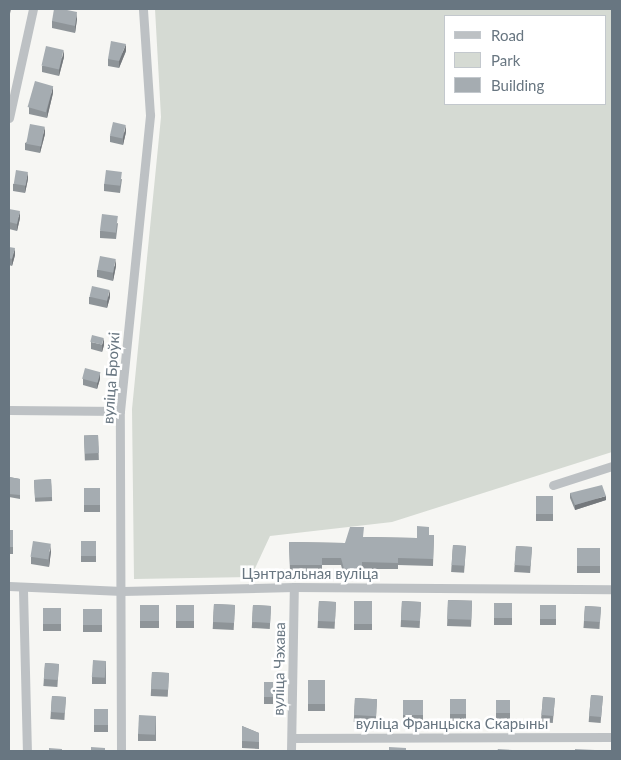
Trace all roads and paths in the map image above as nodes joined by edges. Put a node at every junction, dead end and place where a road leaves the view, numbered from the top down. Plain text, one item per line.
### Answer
1 (33, 9) edge
2 (142, 9) edge
3 (9, 118) edge
4 (9, 410) edge
5 (120, 411) junction
6 (612, 466) edge
7 (553, 485) dead end
8 (9, 586) edge
9 (294, 586) junction
10 (612, 589) edge
11 (23, 590) junction
12 (122, 591) junction
13 (612, 737) edge
14 (292, 738) junction
15 (28, 751) edge
16 (121, 751) edge
17 (291, 751) edge

1 - 3 street
2 - 5 street, вуліца Броўкі
4 - 5 street
5 - 12 street, вуліца Броўкі
6 - 7 street
8 - 11 street, Цэнтральная вуліца
9 - 10 street, Цэнтральная вуліца
9 - 12 street, Цэнтральная вуліца
9 - 14 street, вуліца Чэхава
11 - 12 street, Цэнтральная вуліца
11 - 15 street
12 - 16 street, вуліца Броўкі
13 - 14 street, вуліца Францыска Скарыны
14 - 17 street, вуліца Чэхава

